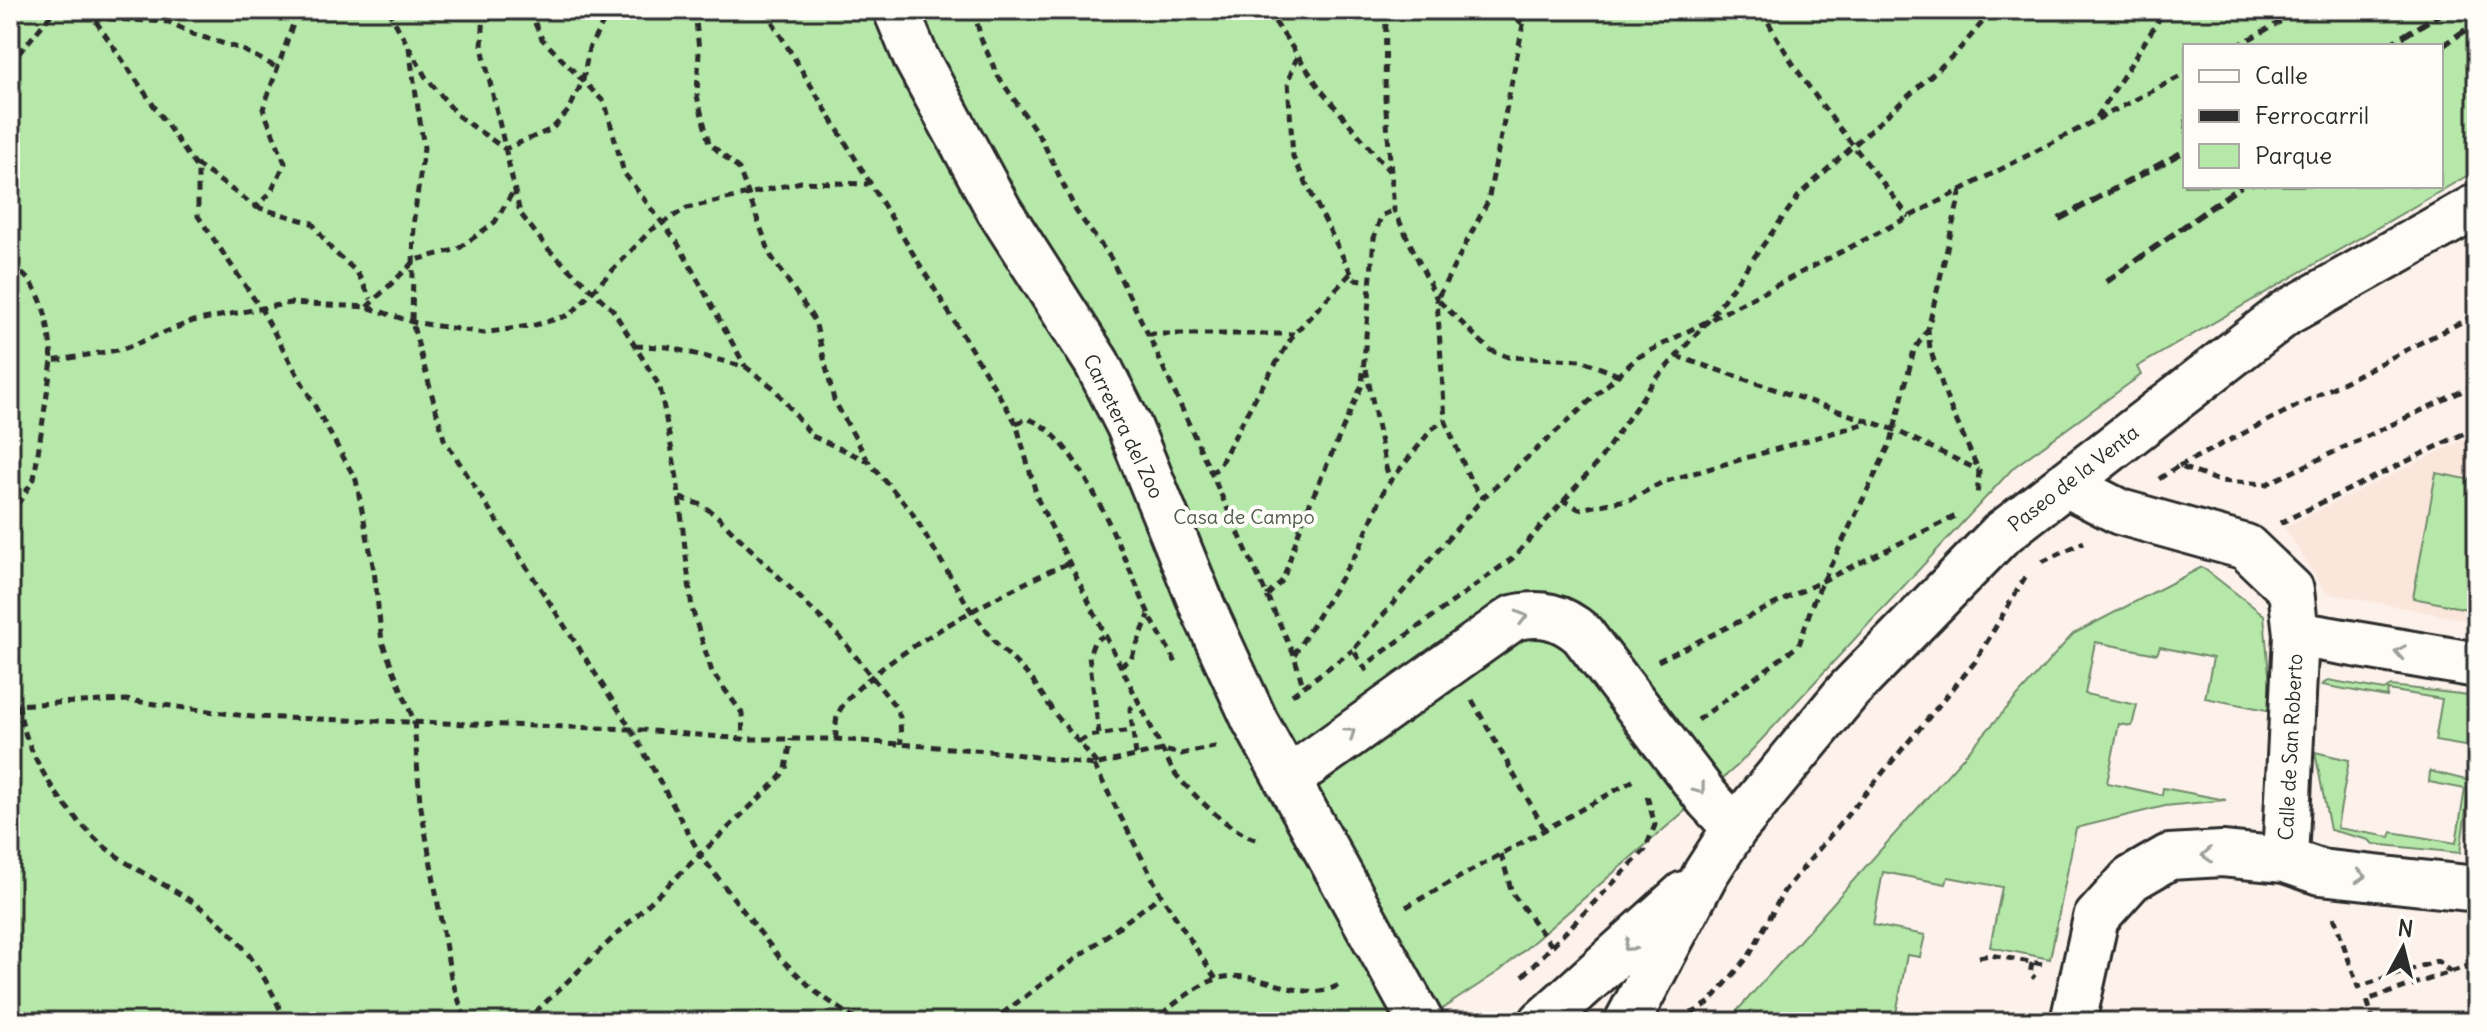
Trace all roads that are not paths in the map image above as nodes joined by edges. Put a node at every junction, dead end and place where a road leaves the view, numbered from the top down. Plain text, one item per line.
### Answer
1 (896, 10) edge
2 (2477, 206) edge
3 (2065, 484) junction
4 (2296, 634) junction
5 (2477, 665) edge
6 (1287, 780) junction
7 (1735, 828) junction
8 (2285, 860) junction
9 (1706, 873) junction
10 (2477, 889) edge
11 (1421, 1022) edge
12 (1542, 1022) edge
13 (1627, 1022) edge
14 (2073, 1022) edge

1 - 6 street, Carretera del Zoo
2 - 3 street, Paseo de la Venta
3 - 4 street, Calle de San Roberto
3 - 7 street, Paseo de la Venta
5 -> 4 street, Calle de San Roberto
4 - 8 street, Calle de San Roberto
6 -> 7 street
6 - 11 street, Carretera del Zoo
7 - 9 street, Paseo de la Venta
8 -> 10 street, Calle de San Roberto
8 -> 14 street, Calle de San Roberto
9 -> 12 street
9 - 13 street

